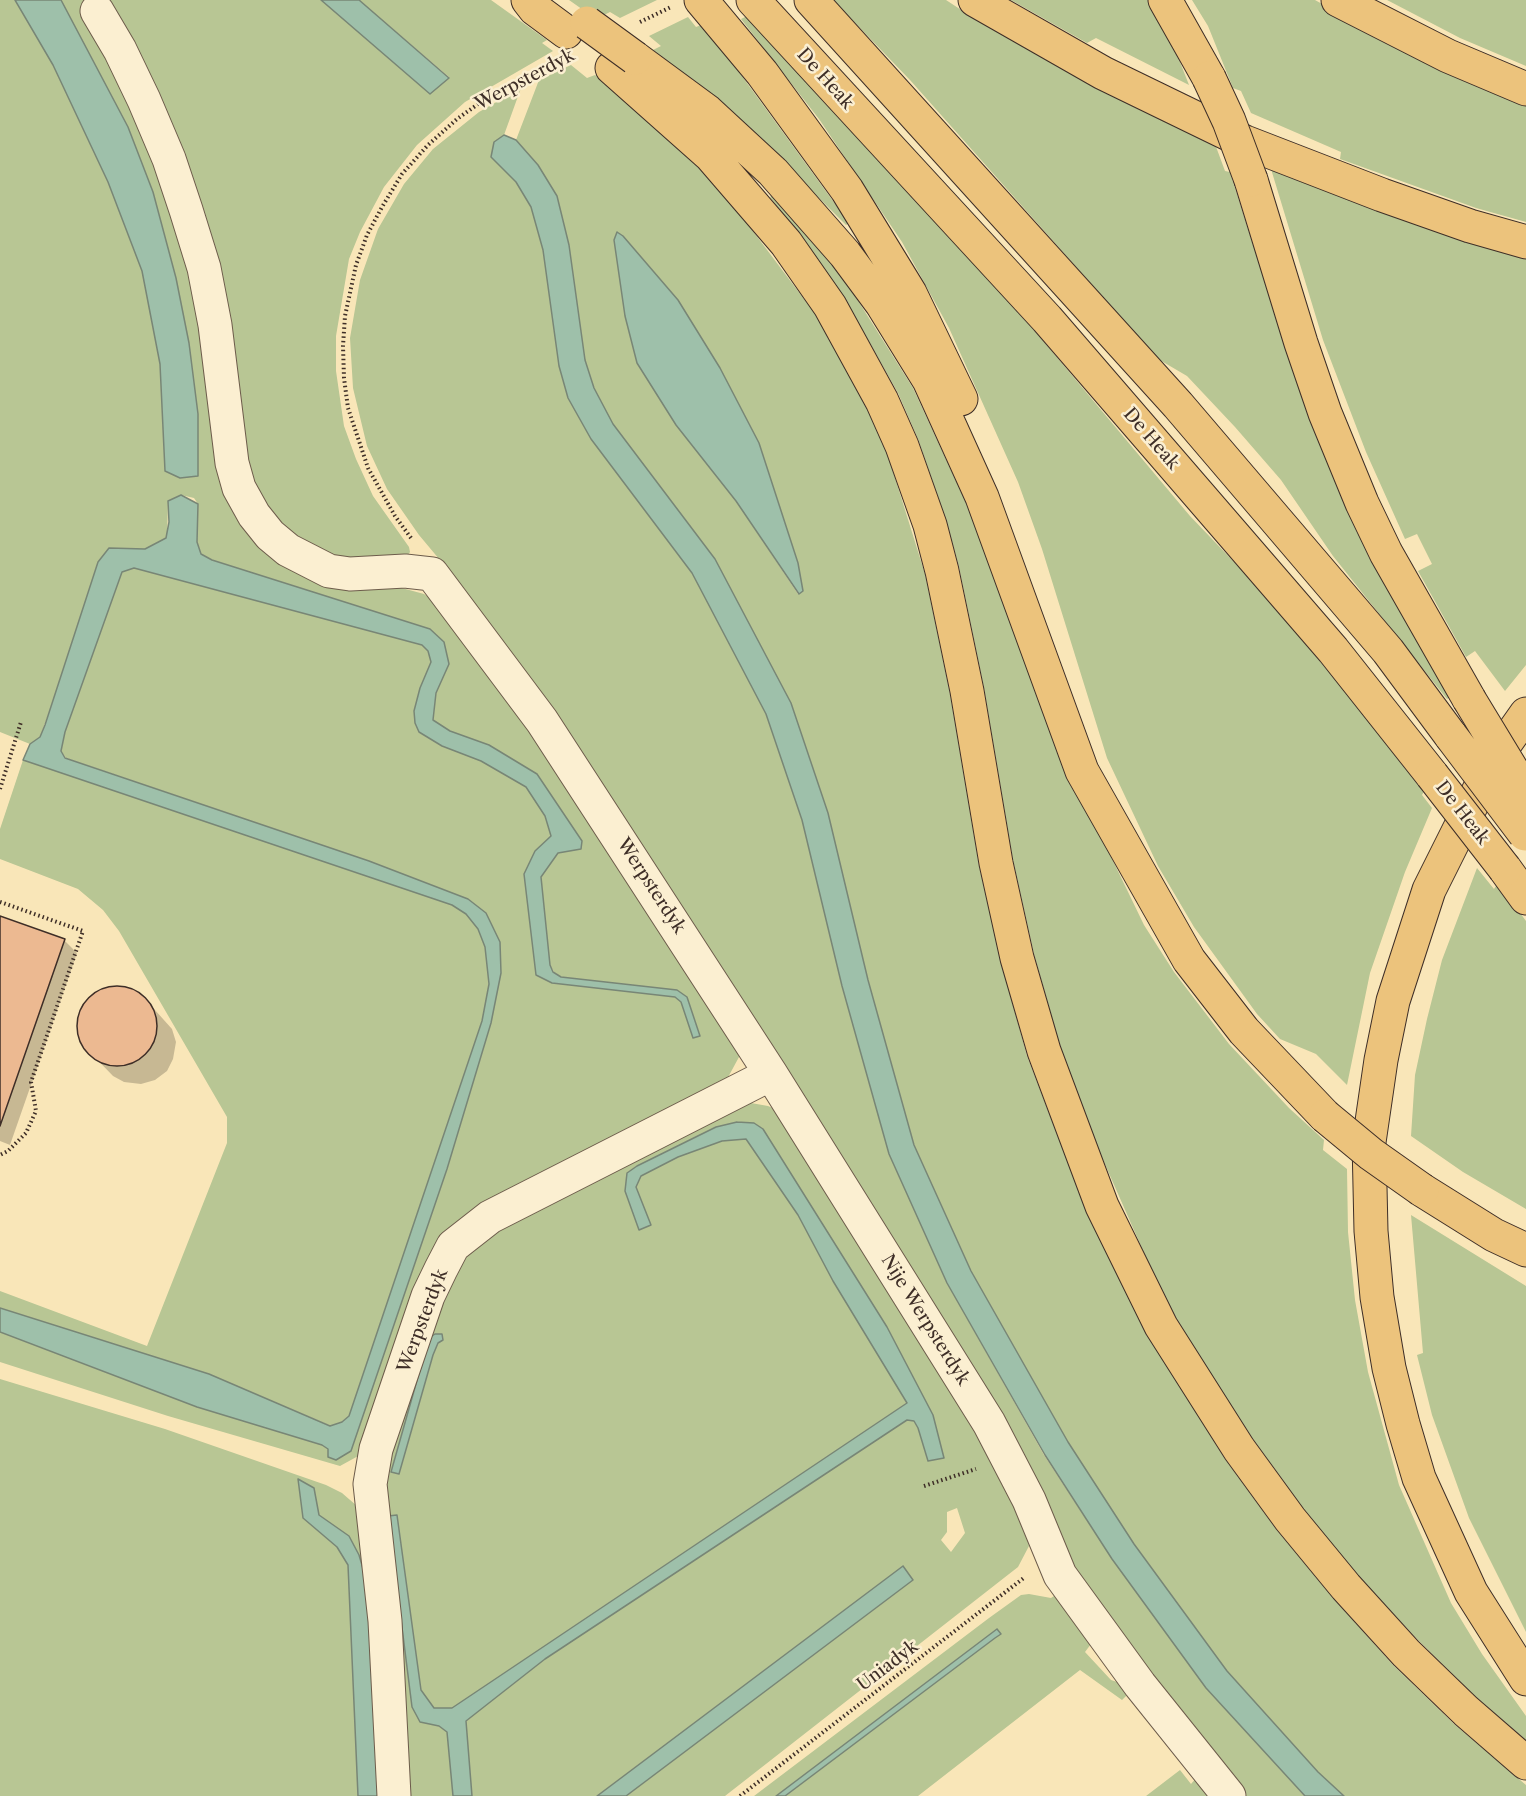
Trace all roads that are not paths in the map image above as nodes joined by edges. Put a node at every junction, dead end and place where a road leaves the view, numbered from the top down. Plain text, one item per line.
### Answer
1 (528, 0) edge
2 (553, 0) edge
3 (753, 0) edge
4 (811, 0) edge
5 (975, 0) edge
6 (1165, 0) edge
7 (1338, 0) edge
8 (697, 8) edge
9 (97, 11) dead end
10 (571, 38) junction
11 (623, 63) junction
12 (1526, 89) edge
13 (1526, 242) edge
14 (1526, 714) edge
15 (1526, 793) edge
16 (1120, 835) junction
17 (1525, 835) edge
18 (1526, 898) edge
19 (771, 1074) junction
20 (1526, 1250) edge
21 (1526, 1679) edge
22 (1526, 1763) edge
23 (394, 1796) edge
24 (1229, 1796) edge

1 - 10 highway
2 - 10 highway
3 - 18 highway, De Heak, bridge
4 - 17 highway, De Heak, bridge
5 - 13 highway
6 - 15 highway, bridge
7 - 12 highway
8 - 16 highway
9 - 19 lane, Werpsterdyk
10 - 11 highway
11 - 16 highway
11 - 22 highway
14 - 21 highway
16 - 20 highway, bridge
19 - 23 lane, Werpsterdyk
19 - 24 lane, Nije Werpsterdyk

